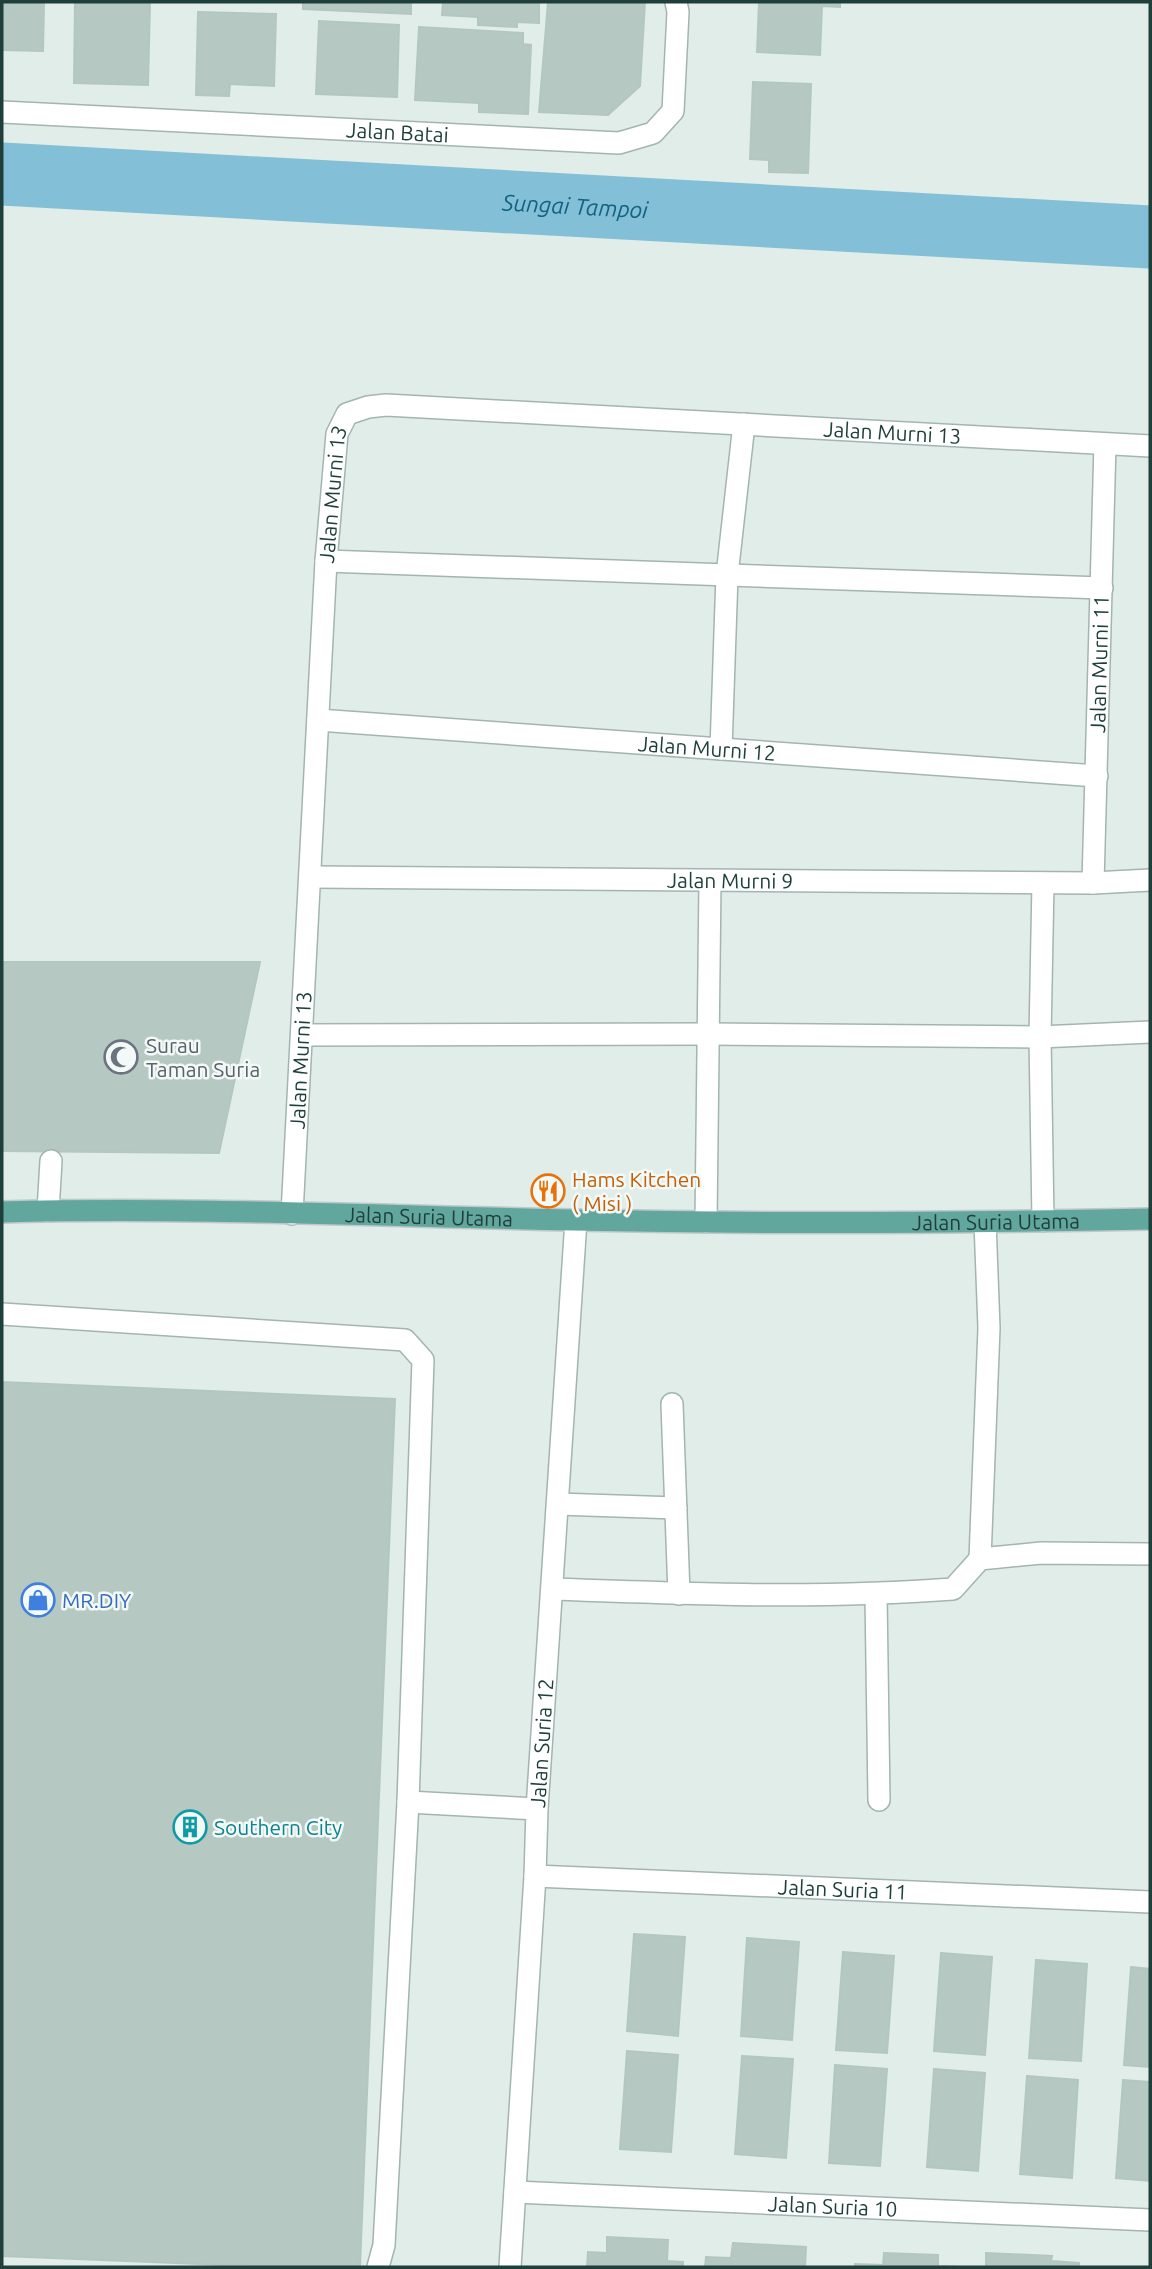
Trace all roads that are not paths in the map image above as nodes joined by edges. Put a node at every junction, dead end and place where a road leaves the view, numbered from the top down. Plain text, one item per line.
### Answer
1 (676, 2) edge
2 (2, 112) edge
3 (744, 424) junction
4 (1105, 444) junction
5 (1150, 446) edge
6 (326, 561) junction
7 (727, 575) junction
8 (1102, 588) junction
9 (318, 720) junction
10 (721, 749) junction
11 (1097, 776) junction
12 (310, 877) junction
13 (1150, 880) edge
14 (710, 882) junction
15 (1043, 883) junction
16 (1093, 883) junction
17 (1150, 1032) edge
18 (708, 1034) junction
19 (302, 1035) junction
20 (1040, 1037) junction
21 (51, 1161) dead end
22 (48, 1211) junction
23 (2, 1212) edge
24 (292, 1214) junction
25 (1150, 1219) edge
26 (576, 1220) junction
27 (1043, 1221) junction
28 (706, 1222) junction
29 (985, 1222) junction
30 (2, 1314) edge
31 (672, 1404) dead end
32 (558, 1504) junction
33 (676, 1508) junction
34 (1150, 1554) edge
35 (980, 1559) junction
36 (552, 1589) junction
37 (679, 1594) junction
38 (876, 1595) junction
39 (879, 1800) dead end
40 (408, 1802) junction
41 (537, 1809) junction
42 (535, 1876) junction
43 (1150, 1902) edge
44 (515, 2192) junction
45 (1150, 2220) edge
46 (378, 2267) edge
47 (510, 2267) edge

1 - 2 street, Jalan Batai
3 - 4 street, Jalan Murni 13
3 - 6 street, Jalan Murni 13
3 - 7 street
4 - 5 street, Jalan Murni 13
4 - 8 street, Jalan Murni 11
6 - 7 street
6 - 9 street, Jalan Murni 13
7 - 8 street
7 - 10 street
8 - 11 street, Jalan Murni 11
9 - 10 street, Jalan Murni 12
9 - 12 street, Jalan Murni 13
10 - 11 street, Jalan Murni 12
11 - 16 street, Jalan Murni 11
12 - 14 street, Jalan Murni 9
12 - 19 street, Jalan Murni 13
13 - 16 street, Jalan Murni 9
14 - 15 street, Jalan Murni 9
14 - 18 street
15 - 16 street, Jalan Murni 9
15 - 20 street
17 - 20 street
18 - 19 street
18 - 20 street
18 - 28 street
19 - 24 street, Jalan Murni 13
20 - 27 street
21 - 22 street
22 - 23 main road, Jalan Suria Utama
22 - 24 main road, Jalan Suria Utama
24 - 26 main road, Jalan Suria Utama
25 - 27 main road, Jalan Suria Utama
26 - 28 main road, Jalan Suria Utama
26 - 32 street, Jalan Suria 12
27 - 29 main road, Jalan Suria Utama
28 - 29 main road, Jalan Suria Utama
29 - 35 street
30 - 40 street
31 - 33 street
32 - 33 street
32 - 36 street, Jalan Suria 12
33 - 37 street
34 - 35 street
35 - 38 street
36 - 37 street
36 - 41 street, Jalan Suria 12
37 - 38 street
38 - 39 street
40 - 41 street
40 - 46 street
41 - 42 street, Jalan Suria 12
42 - 43 street, Jalan Suria 11
42 - 44 street, Jalan Suria 12
44 - 45 street, Jalan Suria 10
44 - 47 street, Jalan Suria 12

